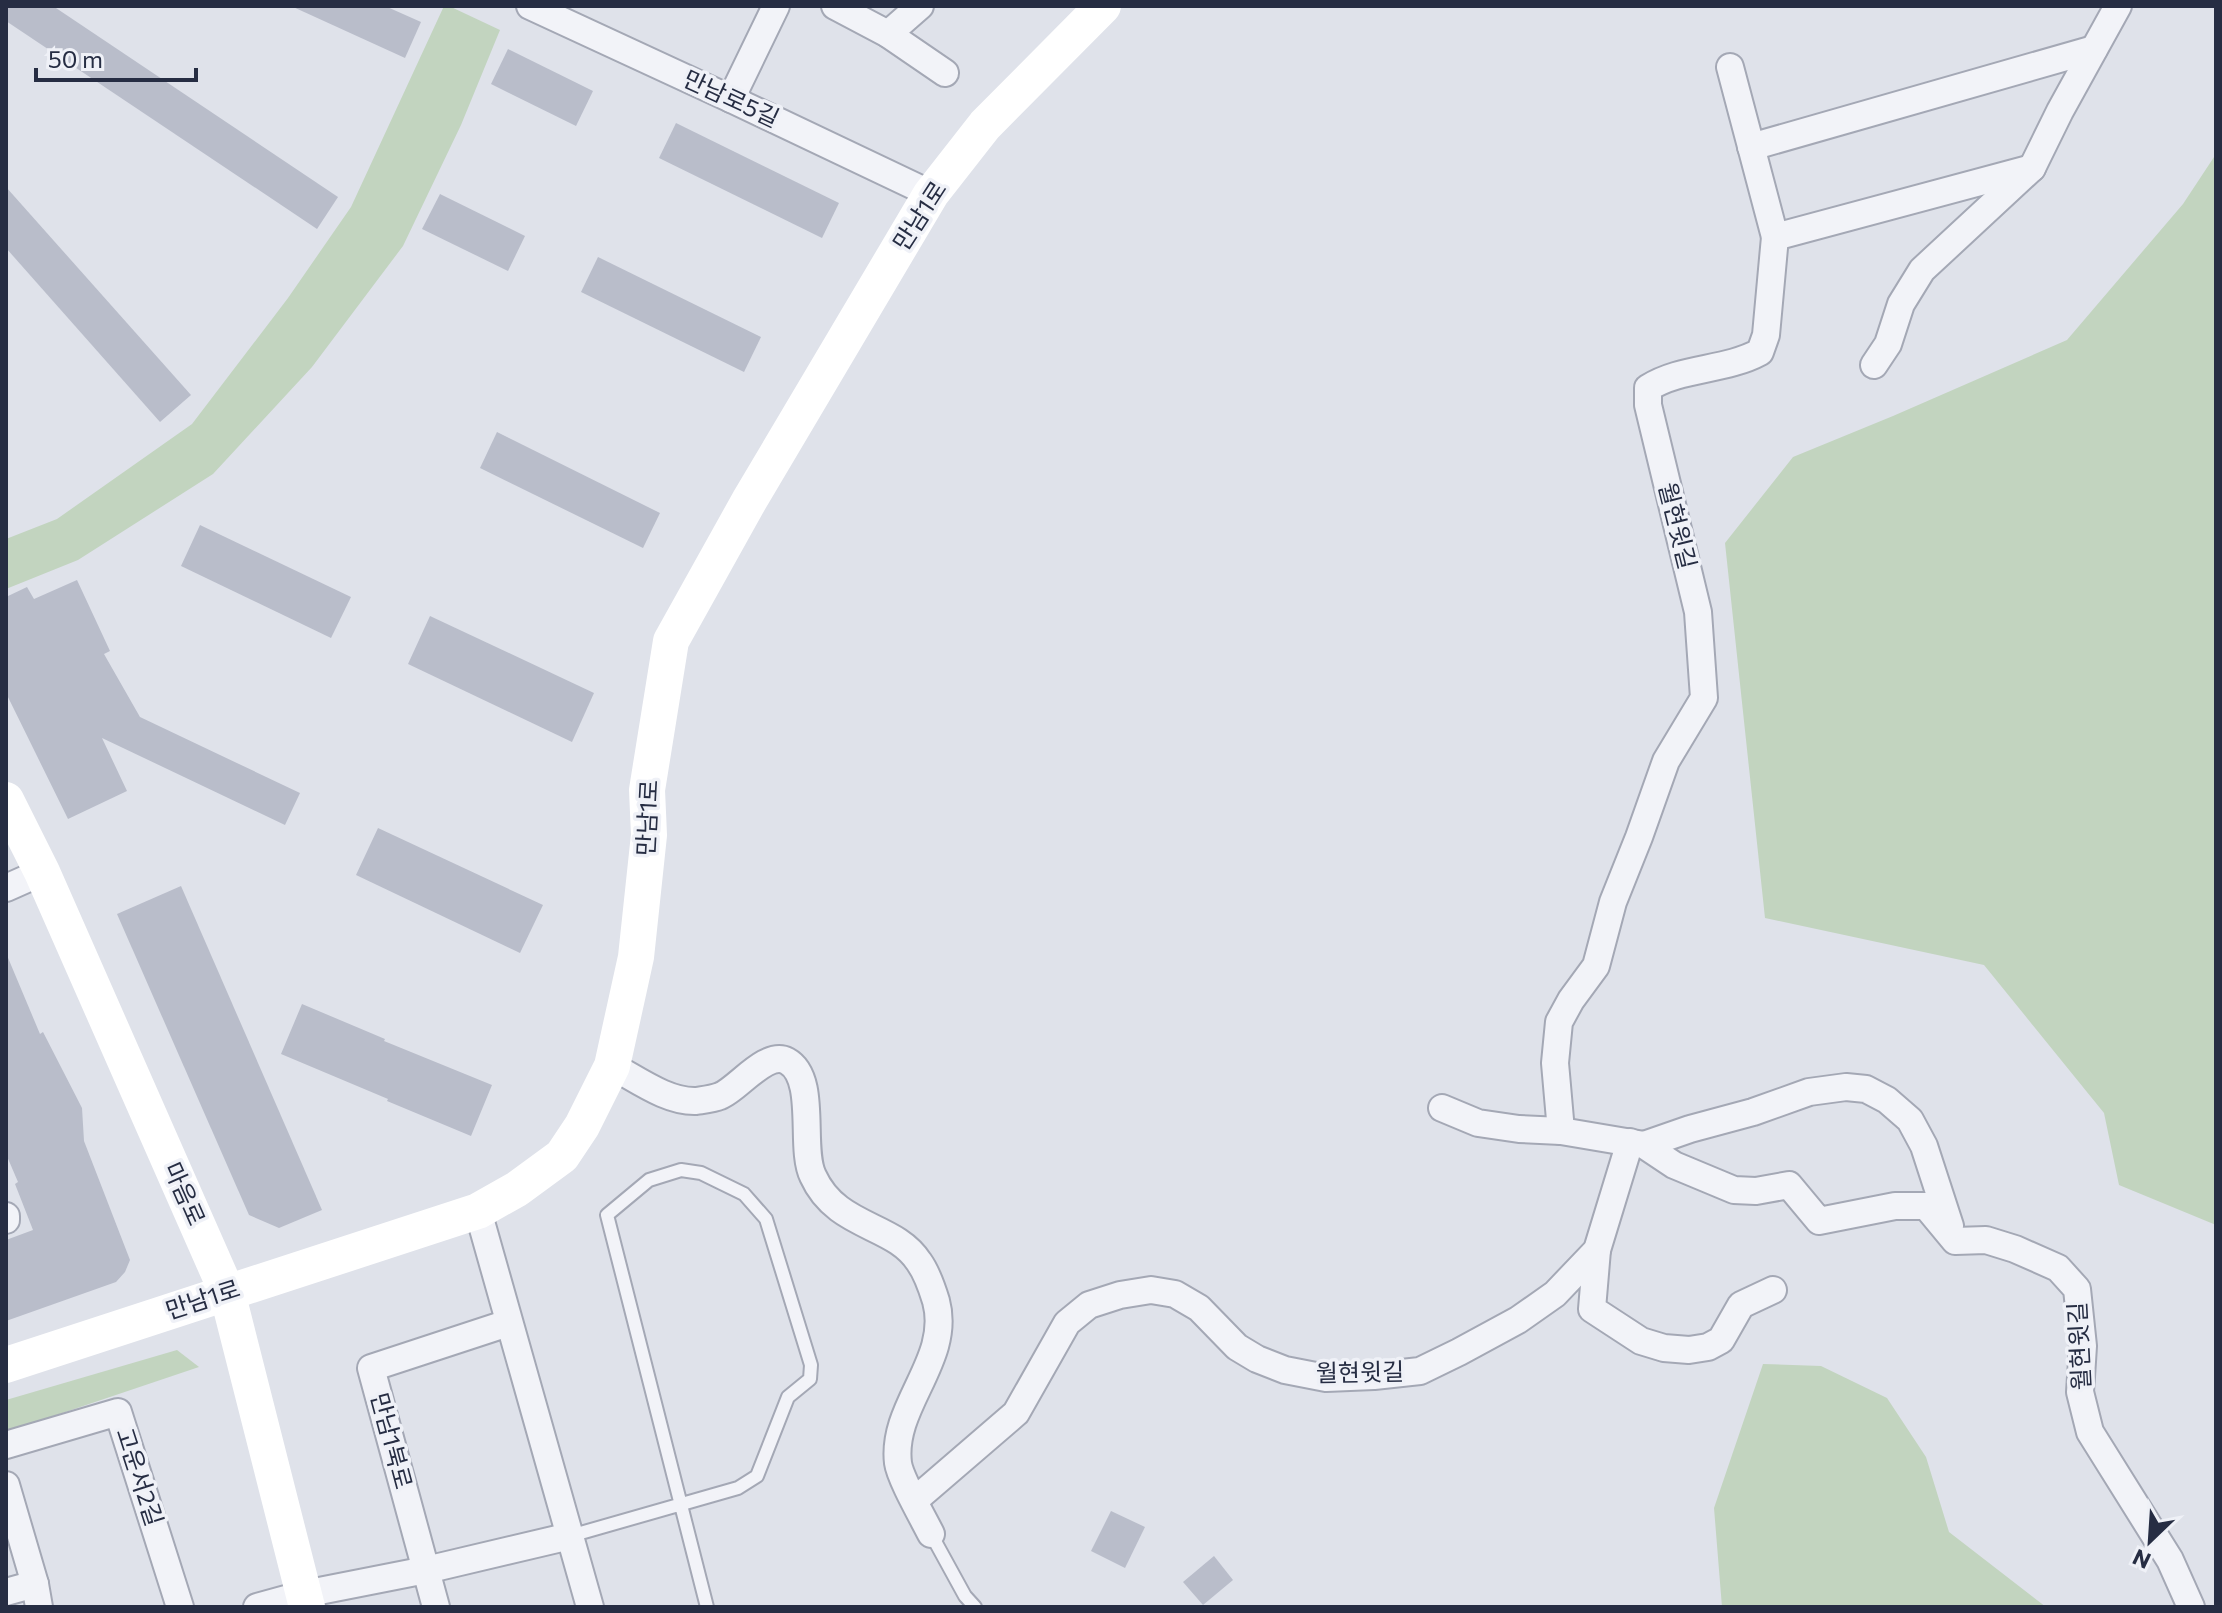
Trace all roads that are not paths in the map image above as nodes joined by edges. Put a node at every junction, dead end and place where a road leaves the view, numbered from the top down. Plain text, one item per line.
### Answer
1 (530, 6) edge
2 (776, 6) edge
3 (835, 6) edge
4 (920, 6) edge
5 (1103, 6) edge
6 (2118, 6) edge
7 (888, 34) junction
8 (2094, 49) junction
9 (1730, 67) dead end
10 (945, 73) dead end
11 (731, 99) junction
12 (1751, 147) junction
13 (2032, 168) junction
14 (931, 194) junction
15 (1775, 237) junction
16 (1874, 365) dead end
17 (6, 800) edge
18 (42, 872) junction
19 (6, 888) edge
20 (612, 1066) junction
21 (1442, 1108) dead end
22 (1561, 1131) junction
23 (1637, 1144) junction
24 (478, 1211) junction
25 (1955, 1241) junction
26 (1597, 1250) junction
27 (1773, 1290) dead end
28 (227, 1292) junction
29 (508, 1323) junction
30 (6, 1365) edge
31 (6, 1445) edge
32 (8, 1499) edge
33 (915, 1500) junction
34 (680, 1504) junction
35 (931, 1534) joint
36 (570, 1536) junction
37 (426, 1570) junction
38 (6, 1592) edge
39 (37, 1596) edge
40 (306, 1600) edge
41 (180, 1607) edge
42 (257, 1607) edge
43 (436, 1607) edge
44 (590, 1607) edge
45 (707, 1607) edge
46 (975, 1607) edge
47 (2191, 1607) edge

1 - 11 street, 만남로5길
2 - 11 street
3 - 7 street
4 - 7 street
5 - 14 street, 만남1로
6 - 8 street
7 - 10 street
8 - 12 street
8 - 13 street
9 - 12 street
11 - 14 street, 만남로5길
12 - 15 street
13 - 15 street
13 - 16 street
14 - 20 street, 만남1로
15 - 22 street, 월현윗길
17 - 18 street, 마음로
18 - 19 street
18 - 28 street, 마음로
20 - 24 street, 만남1로
20 - 33 street
21 - 22 street
22 - 23 street
23 - 25 street
23 - 25 street
23 - 26 street, 월현윗길
24 - 28 street, 만남1로
24 - 29 street
25 - 47 street, 월현윗길
26 - 27 street, 월현윗길
26 - 33 street, 월현윗길
28 - 30 street, 만남1로
28 - 40 street, 마음로
29 - 36 street
29 - 37 street, 만남1북로
31 - 41 street, 고운서2길
32 - 39 street
33 - 35 street
34 - 34 lane
34 - 36 lane
34 - 45 lane
35 - 46 lane
36 - 37 street
36 - 44 street
37 - 40 street
37 - 43 street, 만남1북로
38 - 39 street
40 - 42 street

